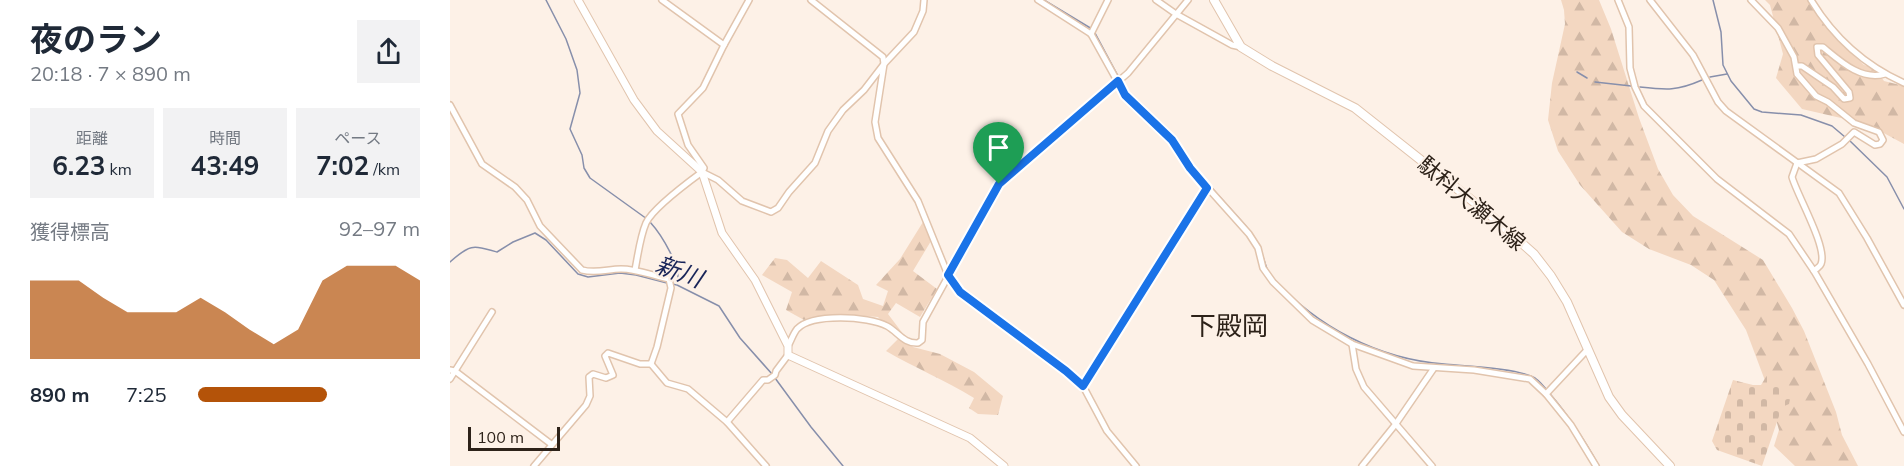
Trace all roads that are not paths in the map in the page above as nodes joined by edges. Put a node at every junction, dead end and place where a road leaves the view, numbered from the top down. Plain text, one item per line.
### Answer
1 (579, 0) edge
2 (662, 0) edge
3 (749, 0) edge
4 (811, 0) edge
5 (924, 0) edge
6 (1038, 0) edge
7 (1108, 0) edge
8 (1156, 0) edge
9 (1188, 0) edge
10 (1214, 0) edge
11 (1618, 0) edge
12 (1650, 0) edge
13 (1752, 0) edge
14 (1811, 0) edge
15 (1176, 14) junction
16 (1092, 31) junction
17 (724, 45) junction
18 (1241, 46) junction
19 (884, 64) junction
20 (1797, 66) junction
21 (1885, 74) junction
22 (1118, 81) junction
23 (1904, 83) edge
24 (450, 105) edge
25 (1797, 164) junction
26 (702, 172) junction
27 (1207, 188) junction
28 (635, 270) junction
29 (1814, 271) junction
30 (948, 275) junction
31 (1904, 305) edge
32 (492, 312) dead end
33 (1352, 344) junction
34 (788, 346) junction
35 (1588, 349) junction
36 (788, 355) junction
37 (651, 364) junction
38 (1434, 368) junction
39 (452, 370) edge
40 (450, 379) edge
41 (1083, 386) junction
42 (1546, 394) junction
43 (727, 422) junction
44 (1395, 425) junction
45 (1904, 432) edge
46 (551, 444) junction
47 (534, 466) edge
48 (766, 466) edge
49 (1004, 466) edge
50 (1136, 466) edge
51 (1362, 466) edge
52 (1432, 466) edge
53 (1596, 466) edge
54 (1670, 466) edge

1 - 26 street
2 - 17 street
3 - 17 street
4 - 19 street
5 - 19 street
6 - 16 street
7 - 16 street
8 - 15 street
9 - 15 street
10 - 18 main road, 駄科大瀬木線
11 - 29 street
12 - 25 street
13 - 20 street
14 - 21 street
15 - 18 street
15 - 22 street
16 - 22 street
17 - 26 street
18 - 35 main road, 駄科大瀬木線
19 - 26 street
19 - 30 street
20 - 21 street
20 - 25 street
21 - 23 street
22 - 27 street
22 - 30 street
24 - 28 street
25 - 29 street
25 - 31 street
26 - 28 street
26 - 34 street
27 - 33 street
27 - 41 street
28 - 37 street
29 - 45 street
30 - 34 street
30 - 41 street
32 - 39 street
33 - 38 street
33 - 44 street
34 - 36 street
35 - 42 street
35 - 54 main road, 駄科大瀬木線
36 - 43 street
36 - 49 street
37 - 43 street
37 - 46 street
38 - 42 street
38 - 44 street
39 - 40 street
39 - 46 street
41 - 50 street
42 - 53 street
43 - 48 street
44 - 51 street
44 - 52 street
46 - 47 street

